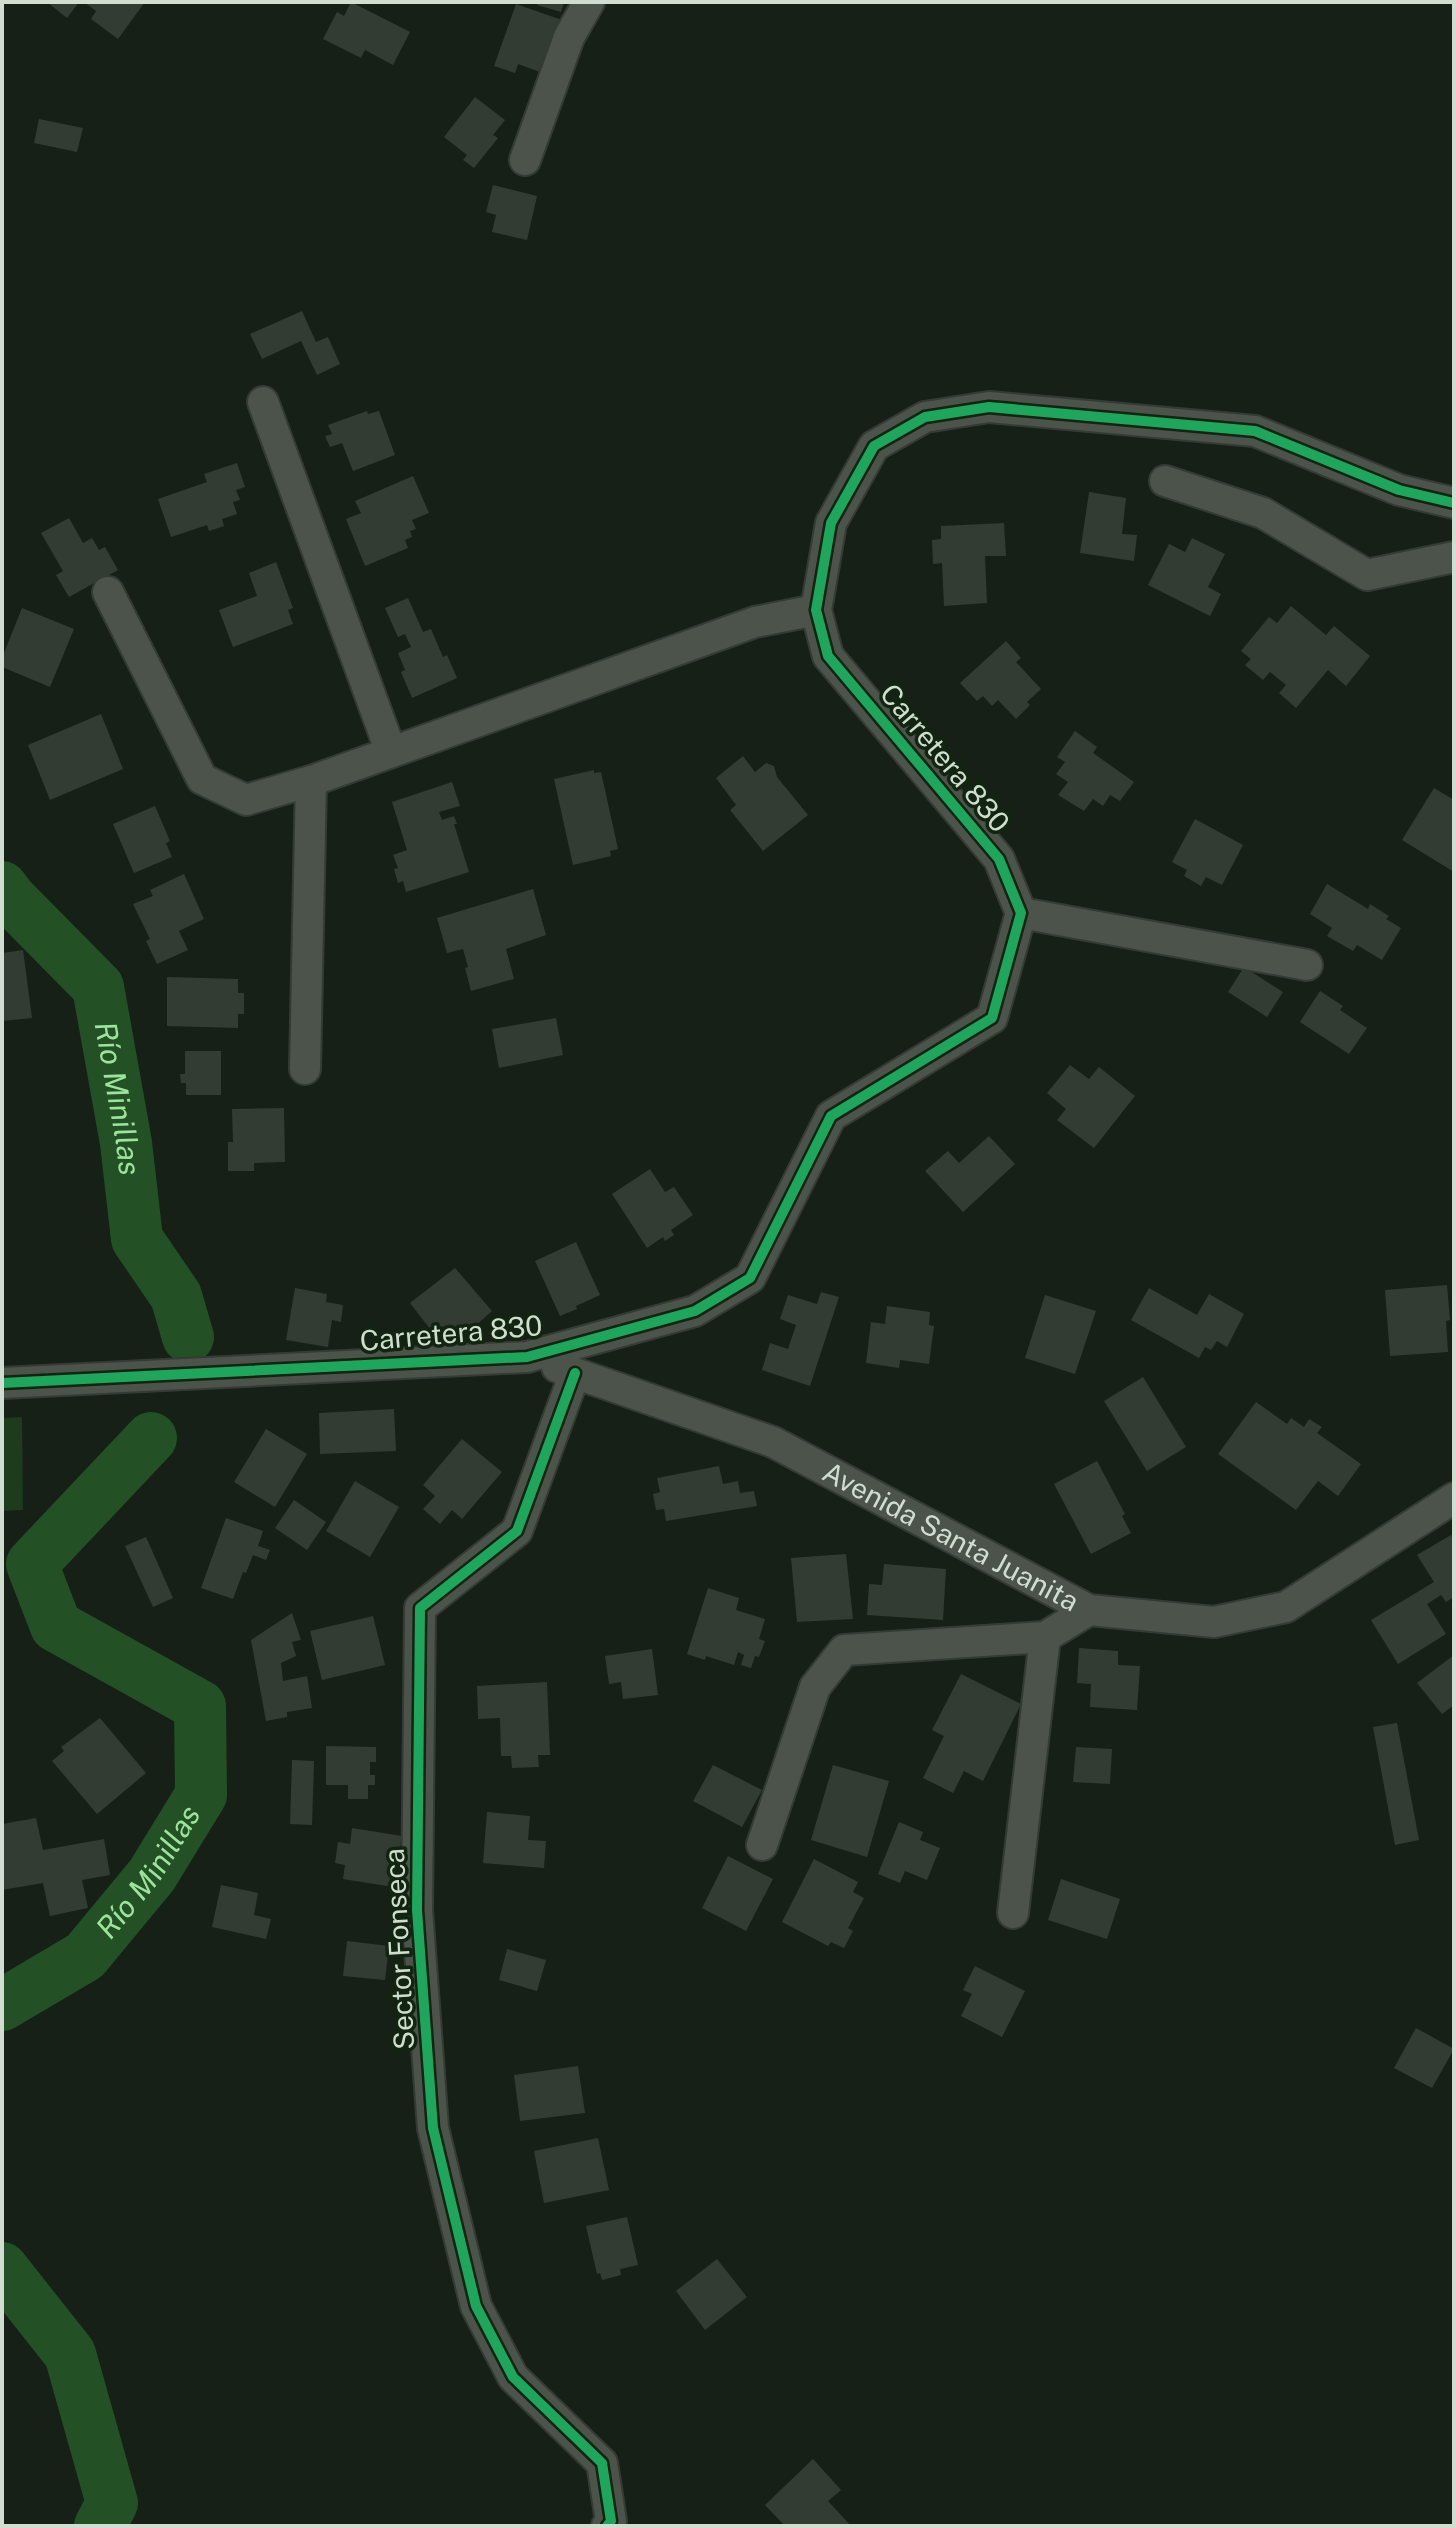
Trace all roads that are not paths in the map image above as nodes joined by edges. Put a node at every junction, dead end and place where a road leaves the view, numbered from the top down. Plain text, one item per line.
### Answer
1 (589, 2) edge
2 (525, 160) dead end
3 (263, 402) dead end
4 (1165, 481) dead end
5 (1454, 503) edge
6 (1454, 557) edge
7 (108, 592) dead end
8 (816, 610) junction
9 (391, 752) junction
10 (311, 781) junction
11 (1021, 913) junction
12 (1307, 965) dead end
13 (305, 1069) dead end
14 (527, 1357) junction
15 (575, 1373) junction
16 (2, 1383) edge
17 (1454, 1498) edge
18 (1089, 1610) junction
19 (1045, 1637) junction
20 (762, 1845) dead end
21 (1013, 1913) dead end
22 (607, 2526) edge

1 - 2 street
3 - 9 street
4 - 6 street
5 - 8 street, Carretera 830
7 - 10 street
8 - 9 street
8 - 11 street, Carretera 830
9 - 10 street
10 - 13 street
11 - 12 street
11 - 14 street, Carretera 830
14 - 15 street, Avenida Santa Juanita
14 - 16 street, Carretera 830
15 - 18 street, Avenida Santa Juanita
15 - 22 street, Sector Fonseca
17 - 18 street, Avenida Santa Juanita
18 - 19 street
19 - 20 street
19 - 21 street

